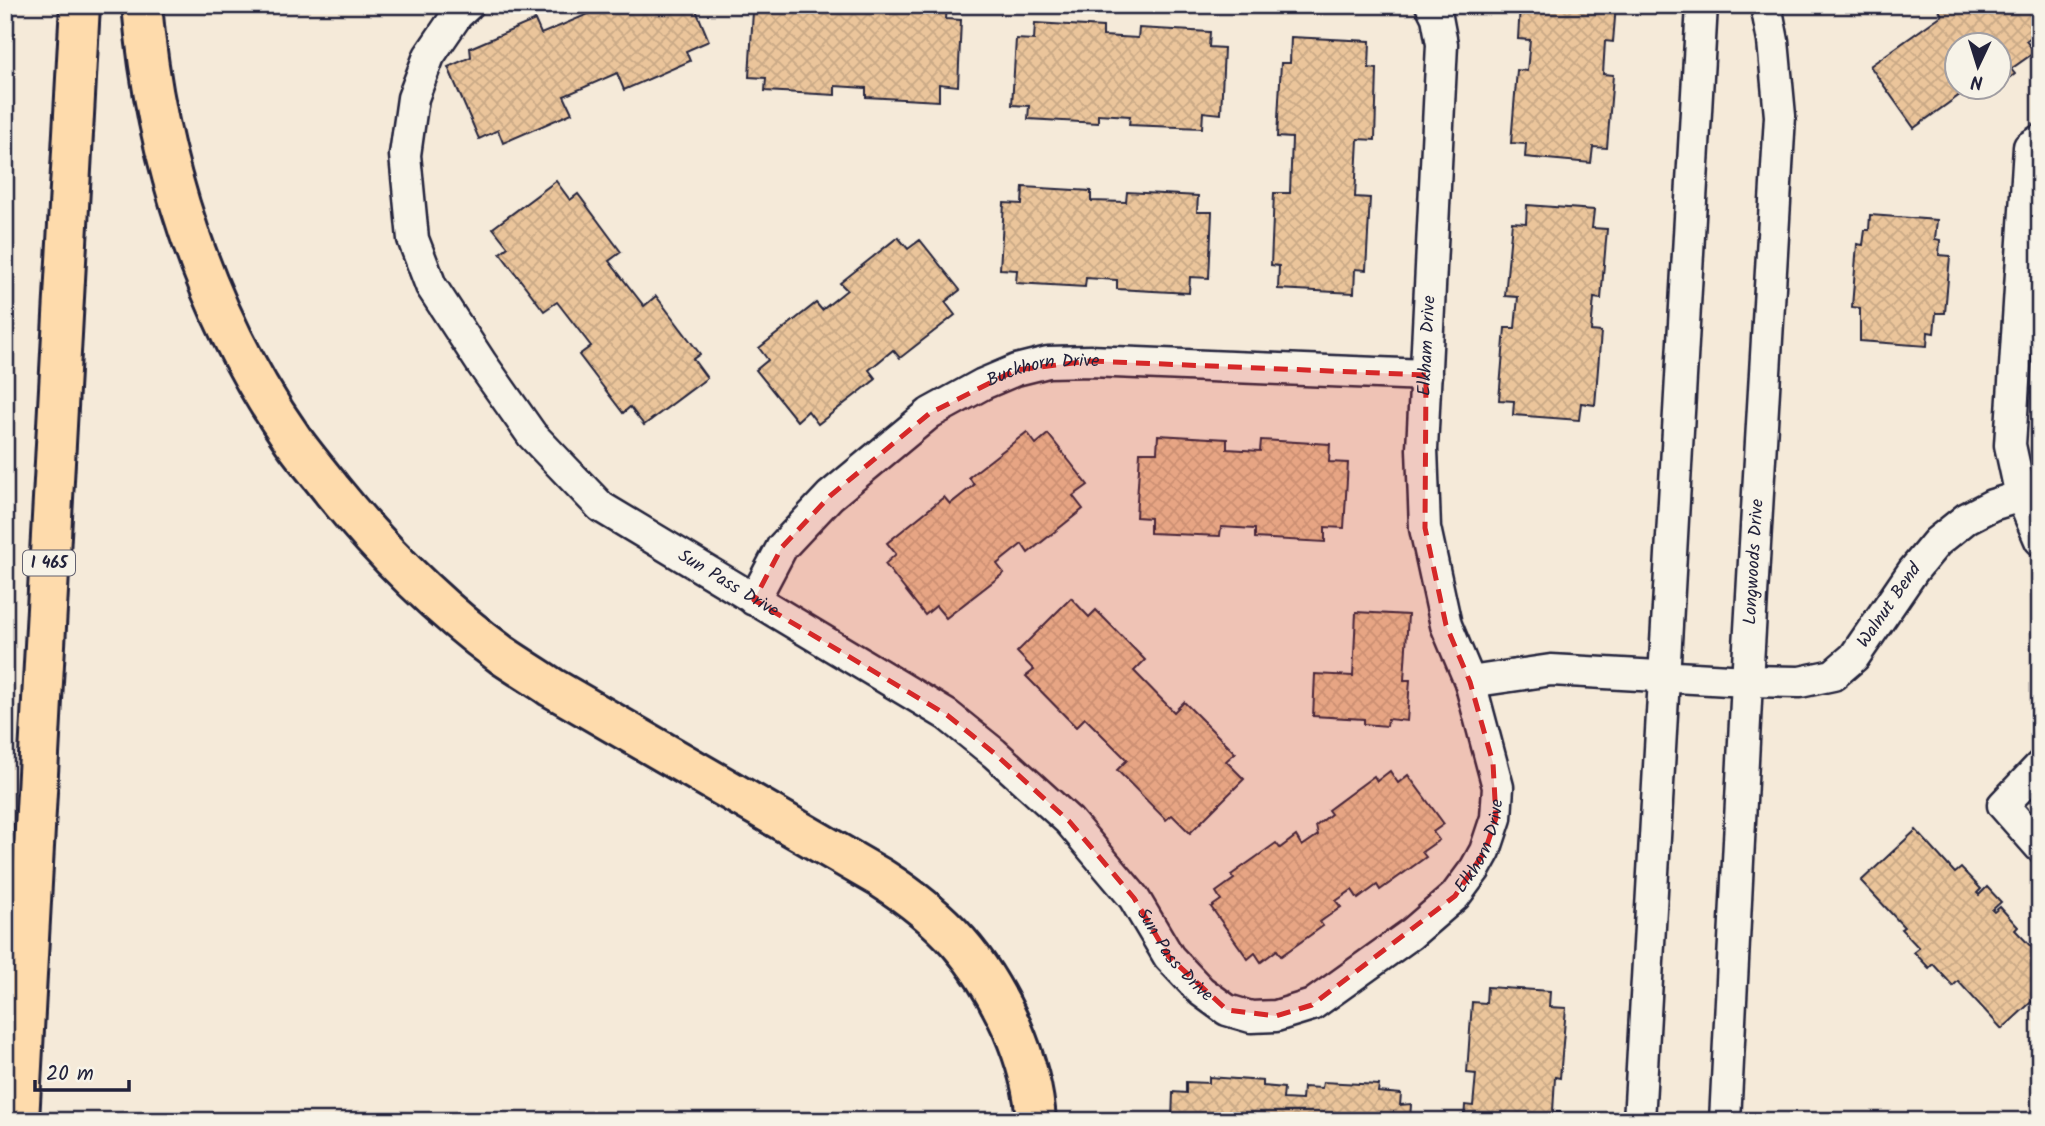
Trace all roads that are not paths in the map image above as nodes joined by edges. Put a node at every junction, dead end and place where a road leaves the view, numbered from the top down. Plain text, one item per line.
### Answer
1 (80, 5) edge
2 (142, 5) edge
3 (468, 5) edge
4 (1431, 5) edge
5 (1702, 5) edge
6 (1766, 5) edge
7 (2040, 140) edge
8 (1426, 375) junction
9 (2021, 496) junction
10 (2040, 540) edge
11 (754, 600) junction
12 (1663, 676) junction
13 (1747, 681) junction
14 (1470, 682) junction
15 (2040, 766) edge
16 (2040, 847) edge
17 (1227, 1010) joint
18 (19, 1121) edge
19 (1037, 1121) edge
20 (1639, 1121) edge
21 (1725, 1121) edge

1 - 18 highway, I 465
2 - 19 highway
3 - 11 street, Sun Pass Drive
4 - 8 street, Elkham Drive
5 - 12 street
6 - 13 street, Longwoods Drive
7 - 9 street
8 - 11 street, Buckhorn Drive
8 - 14 street, Elkham Drive
9 - 10 street
9 - 13 street, Walnut Bend
11 - 17 street, Sun Pass Drive
12 - 13 street
12 - 14 street
12 - 20 street
13 - 21 street, Longwoods Drive
14 - 17 street, Elkhorn Drive
15 - 16 street

